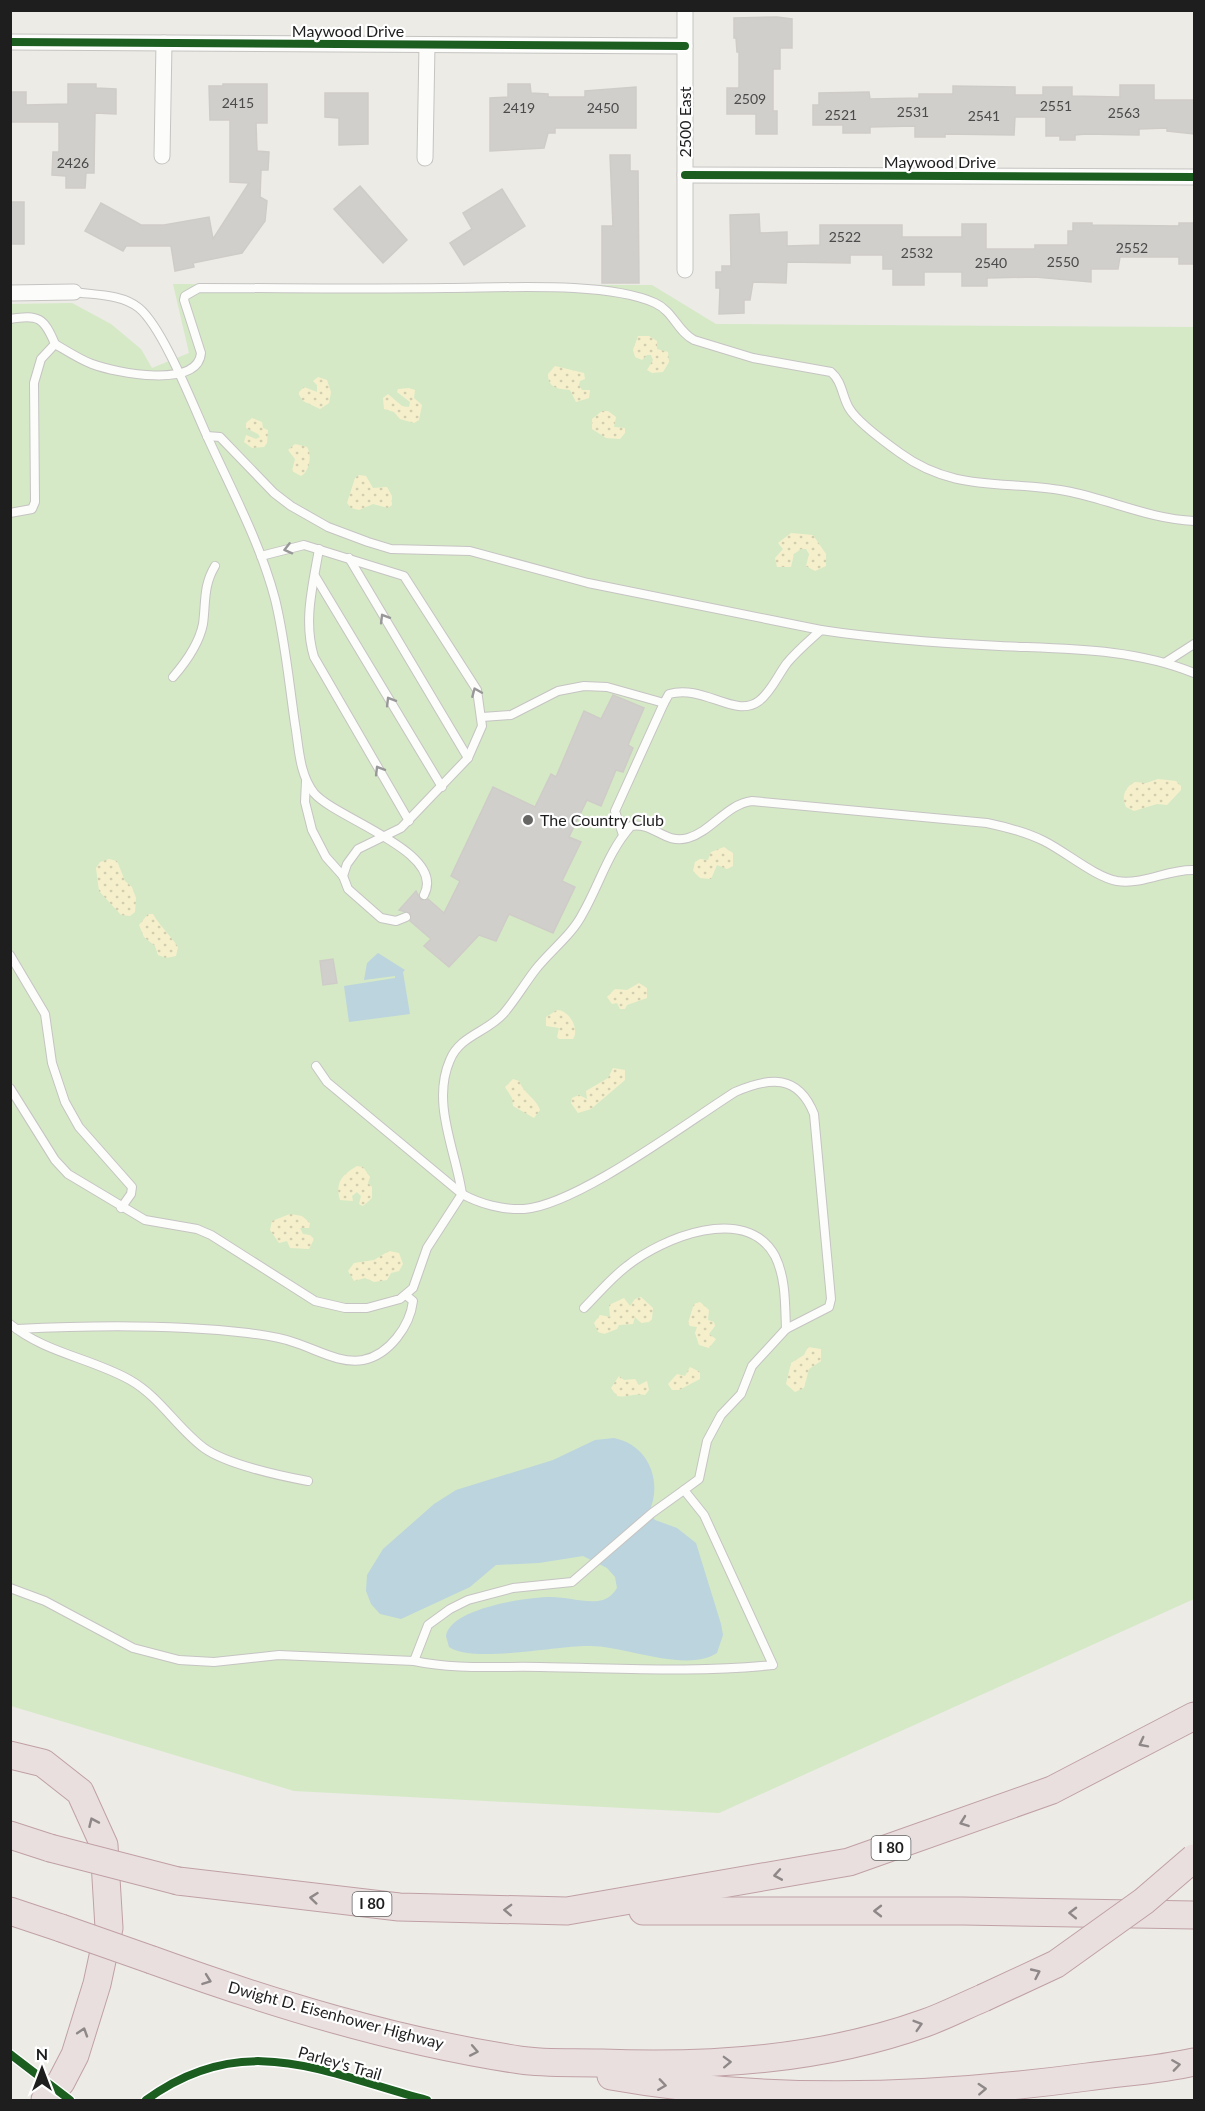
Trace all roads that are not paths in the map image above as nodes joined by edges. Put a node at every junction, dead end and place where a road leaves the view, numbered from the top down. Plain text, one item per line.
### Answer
1 (686, 10) edge
2 (10, 42) edge
3 (164, 43) junction
4 (427, 45) junction
5 (685, 46) junction
6 (162, 156) dead end
7 (425, 158) dead end
8 (685, 175) junction
9 (1194, 177) edge
10 (685, 270) dead end
11 (74, 292) joint
12 (10, 293) edge
13 (10, 319) edge
14 (55, 344) junction
15 (180, 374) junction
16 (207, 436) junction
17 (10, 513) edge
18 (1194, 521) edge
19 (320, 549) junction
20 (261, 556) junction
21 (349, 558) junction
22 (215, 566) dead end
23 (315, 576) junction
24 (821, 630) junction
25 (1194, 644) edge
26 (1166, 662) junction
27 (1194, 673) edge
28 (173, 677) dead end
29 (664, 704) junction
30 (482, 717) junction
31 (468, 758) junction
32 (306, 780) junction
33 (442, 787) junction
34 (409, 821) junction
35 (386, 835) junction
36 (623, 835) junction
37 (1194, 870) edge
38 (343, 876) junction
39 (424, 896) dead end
40 (406, 917) dead end
41 (10, 956) edge
42 (316, 1066) dead end
43 (10, 1088) edge
44 (462, 1194) junction
45 (121, 1208) junction
46 (407, 1296) junction
47 (584, 1308) dead end
48 (14, 1326) edge
49 (786, 1329) junction
50 (308, 1482) dead end
51 (684, 1490) junction
52 (10, 1588) edge
53 (414, 1661) junction
54 (1194, 1716) edge
55 (10, 1755) edge
56 (10, 1835) edge
57 (1194, 1858) edge
58 (10, 1911) edge
59 (567, 1911) junction
60 (1194, 1915) edge
61 (522, 2060) junction
62 (1194, 2062) edge
63 (45, 2100) edge

1 - 5 street, 2500 East
2 - 3 street, Maywood Drive
3 - 4 street, Maywood Drive
3 - 6 street
4 - 5 street, Maywood Drive
4 - 7 street
5 - 8 street, 2500 East
8 - 9 street, Maywood Drive
8 - 10 street, 2500 East
11 - 12 street
11 - 15 lane
13 - 14 lane
14 - 15 lane
14 - 17 lane
15 - 16 lane
15 - 18 lane
16 - 20 lane
16 - 24 lane
19 -> 20 lane
19 - 21 lane
19 - 23 lane
20 - 32 lane
30 -> 21 lane
31 -> 21 lane
22 - 28 lane
33 -> 23 lane
34 -> 23 lane
24 - 26 lane
24 - 29 lane
25 - 26 lane
26 - 27 lane
29 - 30 lane
29 - 36 lane
30 - 31 lane
31 - 33 lane
32 - 35 lane
32 - 38 lane
33 - 34 lane
34 - 35 lane
35 - 38 lane
35 - 39 lane
36 - 37 lane
36 - 44 lane
38 - 40 lane
41 - 45 lane
42 - 44 lane
43 - 45 lane
44 - 46 lane
44 - 49 lane
45 - 46 lane
46 - 48 lane
47 - 49 lane
48 - 50 lane
49 - 51 lane
51 - 53 lane
51 - 53 lane
52 - 53 lane
54 -> 59 highway, I 80
63 -> 55 highway
59 -> 56 highway, I 80, bridge
61 -> 57 highway, Dwight D. Eisenhower Highway, bridge
58 -> 61 highway, Dwight D. Eisenhower Highway, bridge
60 -> 59 highway
61 -> 62 highway

